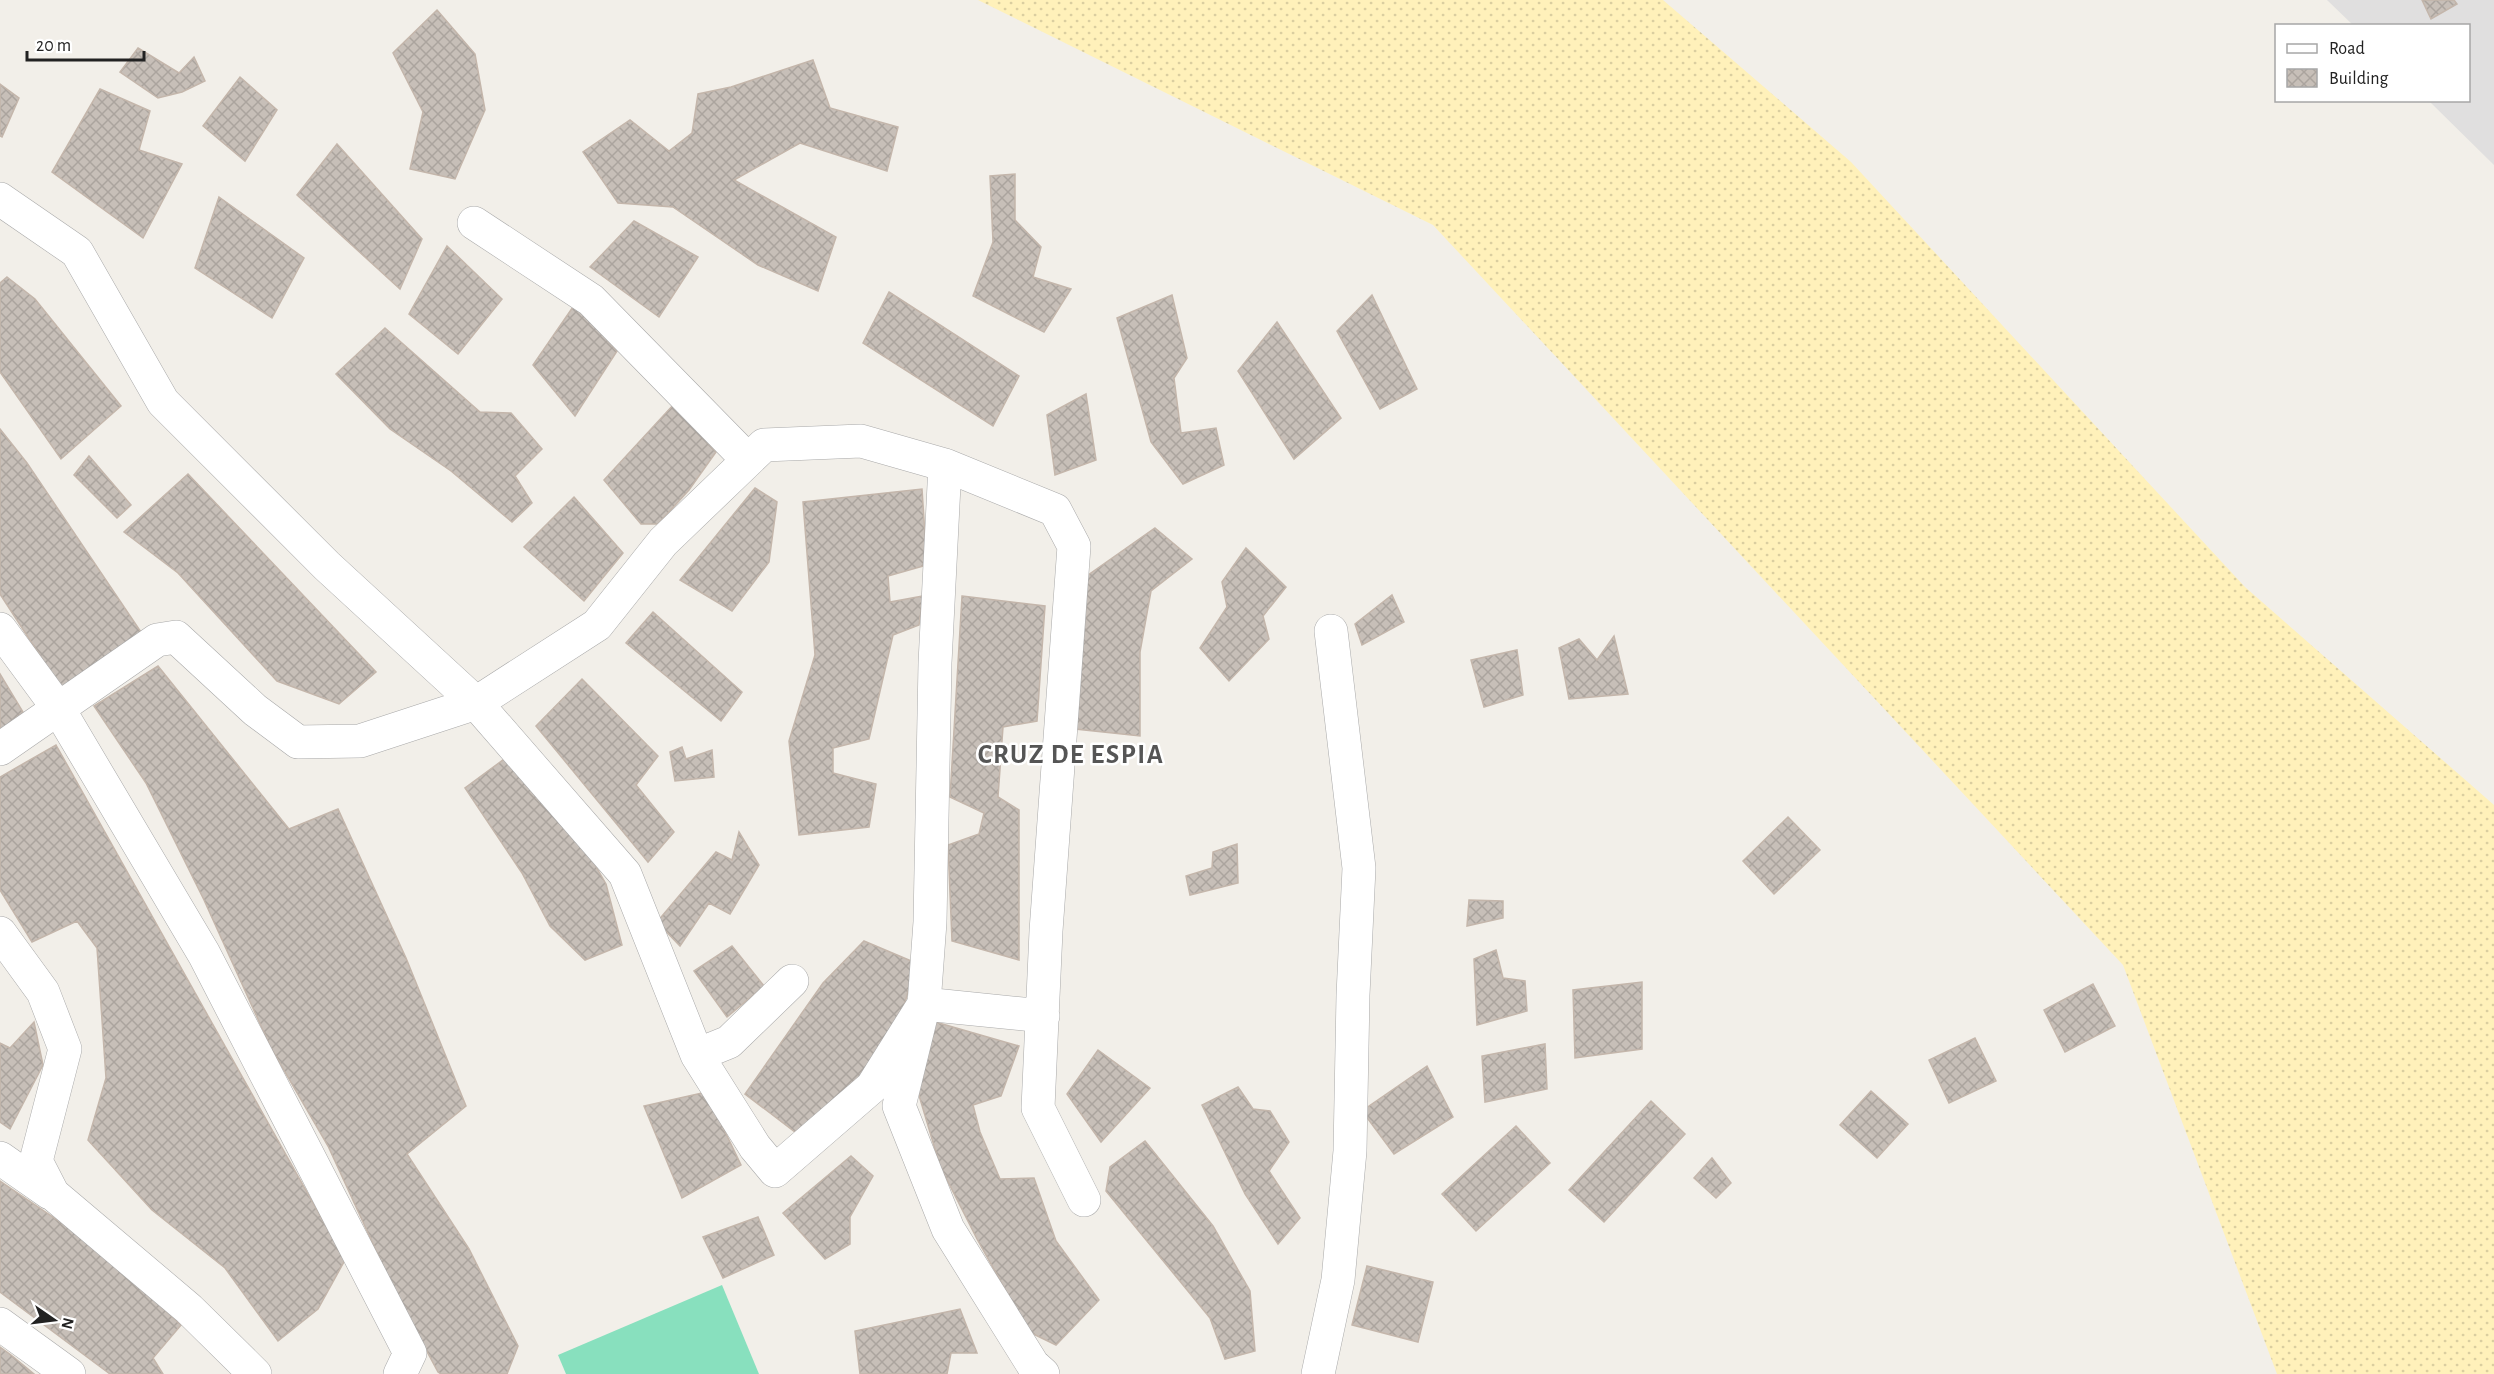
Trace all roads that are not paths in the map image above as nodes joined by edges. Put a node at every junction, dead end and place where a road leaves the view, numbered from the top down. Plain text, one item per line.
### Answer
1 (0, 198) edge
2 (474, 224) dead end
3 (748, 460) junction
4 (945, 465) junction
5 (0, 629) edge
6 (1330, 631) dead end
7 (476, 702) junction
8 (58, 708) junction
9 (0, 748) edge
10 (0, 933) edge
11 (792, 981) dead end
12 (924, 1004) junction
13 (1043, 1016) junction
14 (697, 1055) junction
15 (0, 1158) edge
16 (53, 1194) junction
17 (1084, 1200) dead end
18 (0, 1324) edge
19 (411, 1367) edge
20 (69, 1374) edge
21 (255, 1374) edge
22 (1043, 1374) edge
23 (1318, 1374) edge

1 - 7 street
2 - 3 street
3 - 4 street
3 - 7 street
4 - 12 street
4 - 13 street
5 - 8 street
6 - 23 street
7 - 8 street
7 - 14 street
8 - 9 street
8 - 19 street
10 - 16 street
11 - 14 street
12 - 13 street
12 - 14 street
12 - 22 street
13 - 17 street
15 - 16 street
16 - 21 street
18 - 20 street

